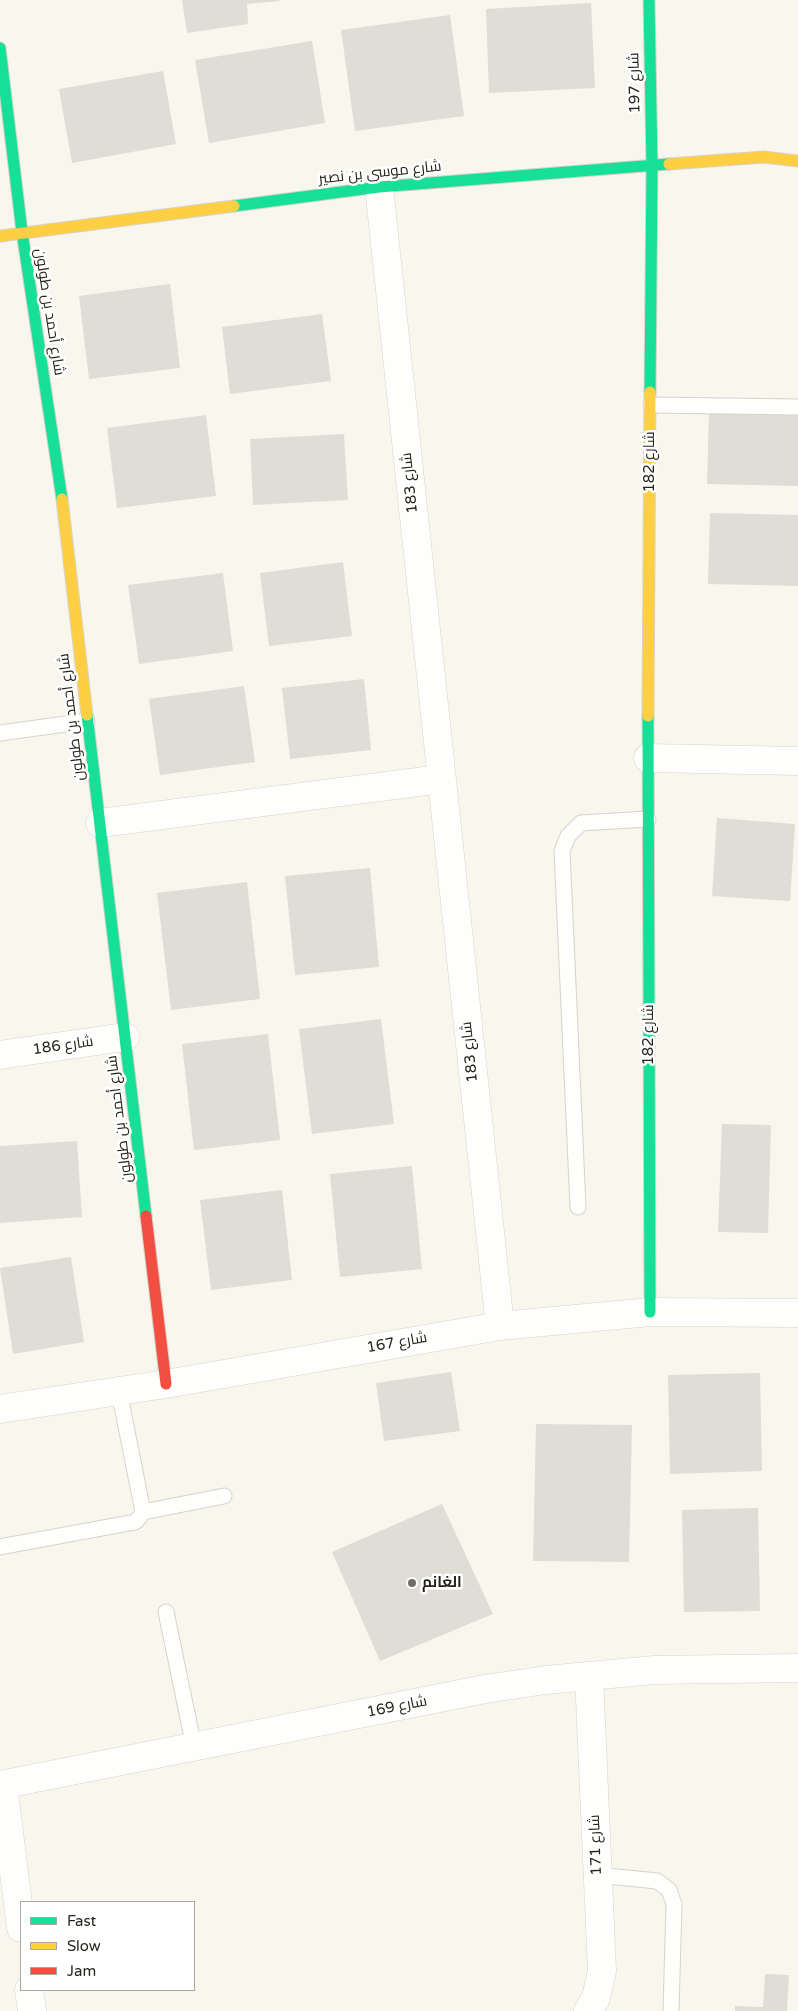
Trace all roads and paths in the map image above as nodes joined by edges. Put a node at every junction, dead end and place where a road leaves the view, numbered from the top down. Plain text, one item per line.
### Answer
1 (649, 0) edge
2 (0, 48) edge
3 (793, 149) dead end
4 (764, 157) junction
5 (798, 161) edge
6 (652, 166) junction
7 (379, 187) junction
8 (22, 232) junction
9 (0, 236) edge
10 (651, 405) junction
11 (798, 407) edge
12 (88, 721) junction
13 (0, 733) edge
14 (648, 758) junction
15 (798, 761) edge
16 (441, 779) junction
17 (648, 819) junction
18 (100, 824) junction
19 (125, 1037) junction
20 (0, 1055) edge
21 (578, 1208) dead end
22 (650, 1312) junction
23 (798, 1313) edge
24 (500, 1326) junction
25 (166, 1384) junction
26 (119, 1391) junction
27 (0, 1409) edge
28 (224, 1496) dead end
29 (143, 1512) junction
30 (0, 1547) edge
31 (166, 1612) dead end
32 (798, 1668) edge
33 (589, 1676) junction
34 (194, 1747) junction
35 (2, 1785) edge
36 (598, 1875) junction
37 (20, 1920) edge
38 (29, 1991) edge
39 (32, 2011) edge
40 (588, 2011) edge
41 (671, 2011) edge

1 - 6 street, شارع 197
2 - 8 street, شارع أحمد بن طولون
3 - 4 street, شارع موسى بن نصير
4 - 5 street, شارع موسى بن نصير
4 - 6 street, شارع موسى بن نصير
6 - 7 street, شارع موسى بن نصير
6 - 10 street, شارع 182
7 - 8 street, شارع موسى بن نصير
7 - 16 street, شارع 183
8 - 9 street, شارع موسى بن نصير
8 - 12 street, شارع أحمد بن طولون
10 - 11 lane
10 - 14 street, شارع 182
12 - 13 lane
12 - 18 street, شارع أحمد بن طولون
14 - 15 street
14 - 17 street, شارع 182
16 - 18 street
16 - 24 street, شارع 183
17 - 21 lane
17 - 22 street, شارع 182
18 - 19 street, شارع أحمد بن طولون
19 - 20 street, شارع 186
19 - 25 street, شارع أحمد بن طولون
22 - 23 street, شارع 167
22 - 24 street, شارع 167
24 - 25 street, شارع 167
25 - 26 street, شارع 167
26 - 27 street, شارع 167
26 - 29 lane
28 - 29 lane
29 - 30 lane
31 - 34 lane
32 - 33 street, شارع 169
33 - 34 street, شارع 169
33 - 36 street, شارع 171
34 - 35 street, شارع 169
35 - 37 street
36 - 40 street, شارع 171
36 - 41 lane
38 - 39 street

